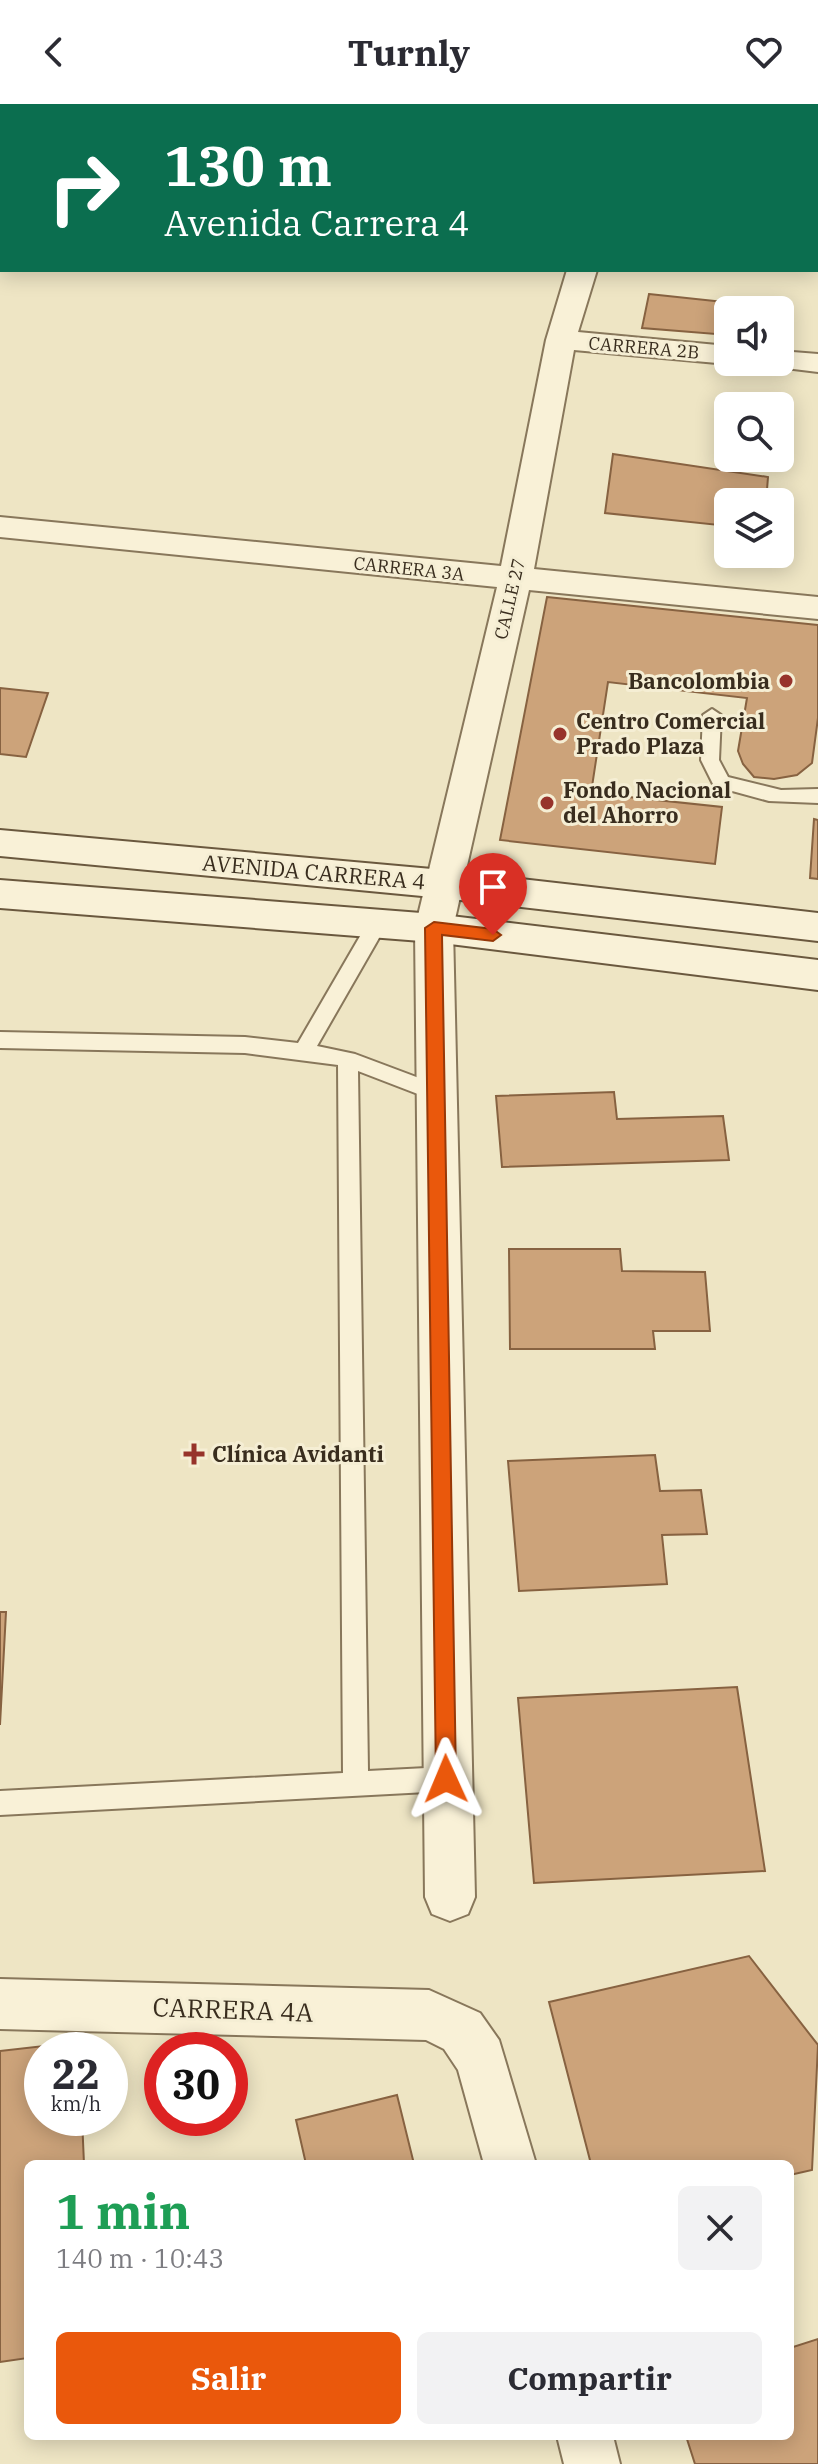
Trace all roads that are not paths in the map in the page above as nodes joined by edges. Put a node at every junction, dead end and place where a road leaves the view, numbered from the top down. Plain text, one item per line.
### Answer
1 (581, 272) edge
2 (561, 340) junction
3 (714, 354) edge
4 (794, 361) edge
5 (818, 363) edge
6 (0, 527) edge
7 (515, 580) junction
8 (818, 608) edge
9 (712, 715) dead end
10 (818, 796) edge
11 (0, 843) edge
12 (443, 884) junction
13 (0, 894) edge
14 (377, 924) junction
15 (818, 927) edge
16 (434, 928) junction
17 (818, 975) edge
18 (0, 1040) edge
19 (304, 1051) junction
20 (348, 1059) junction
21 (436, 1093) junction
22 (446, 1779) junction
23 (356, 1785) junction
24 (0, 1803) edge
25 (450, 1897) dead end
26 (0, 2004) edge
27 (509, 2160) edge
28 (586, 2440) edge
29 (592, 2464) edge

1 - 2 street, CALLE 27
2 - 3 street, CARRERA 2B
2 - 7 street, CALLE 27
4 - 5 street
6 - 7 street, CARRERA 3A
7 - 8 street, CARRERA 3A
7 - 12 street, CALLE 27
9 - 10 lane
11 - 12 main road, AVENIDA CARRERA 4
12 - 15 main road, AVENIDA CARRERA 4
12 - 16 street, CALLE 27
13 - 14 main road, AVENIDA CARRERA 4
14 - 16 main road, AVENIDA CARRERA 4
14 - 19 lane
16 - 17 main road, AVENIDA CARRERA 4
16 - 21 street, CALLE 27
18 - 19 lane
19 - 20 lane
20 - 21 lane
20 - 23 lane
21 - 22 street, CALLE 27
22 - 23 lane
22 - 25 street, CALLE 27
23 - 24 lane
26 - 27 street, CARRERA 4A
28 - 29 street

